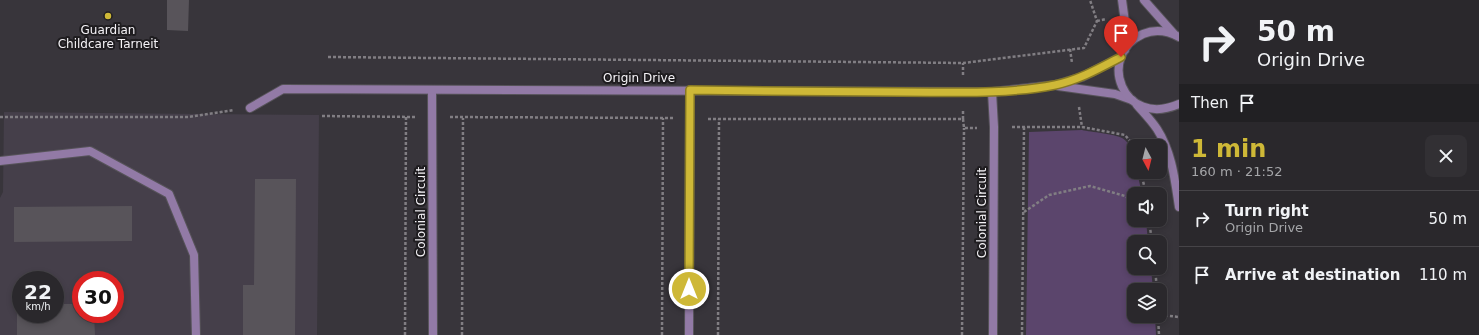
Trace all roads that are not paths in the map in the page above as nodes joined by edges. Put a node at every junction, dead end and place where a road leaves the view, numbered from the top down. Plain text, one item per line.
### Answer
1 (1122, 0) edge
2 (1144, 0) edge
3 (1177, 36) edge
4 (1123, 53) junction
5 (1055, 85) junction
6 (432, 90) junction
7 (690, 90) junction
8 (992, 92) junction
9 (1134, 102) junction
10 (1179, 104) edge
11 (250, 108) road end
12 (0, 160) edge
13 (1179, 207) edge
14 (196, 335) edge
15 (432, 335) edge
16 (689, 335) edge
17 (994, 335) edge

1 - 4 street
2 - 3 street
3 - 4 street, Origin Drive
4 - 5 street, Origin Drive
4 - 9 street
5 - 8 street, Origin Drive
5 - 9 street, Origin Drive
6 - 7 street, Origin Drive
6 - 11 street, Origin Drive
6 - 15 street, Colonial Circuit
7 - 8 street, Origin Drive
7 - 16 street
8 - 17 street, Colonial Circuit
9 - 10 street, Origin Drive
9 - 13 street
12 - 14 street

